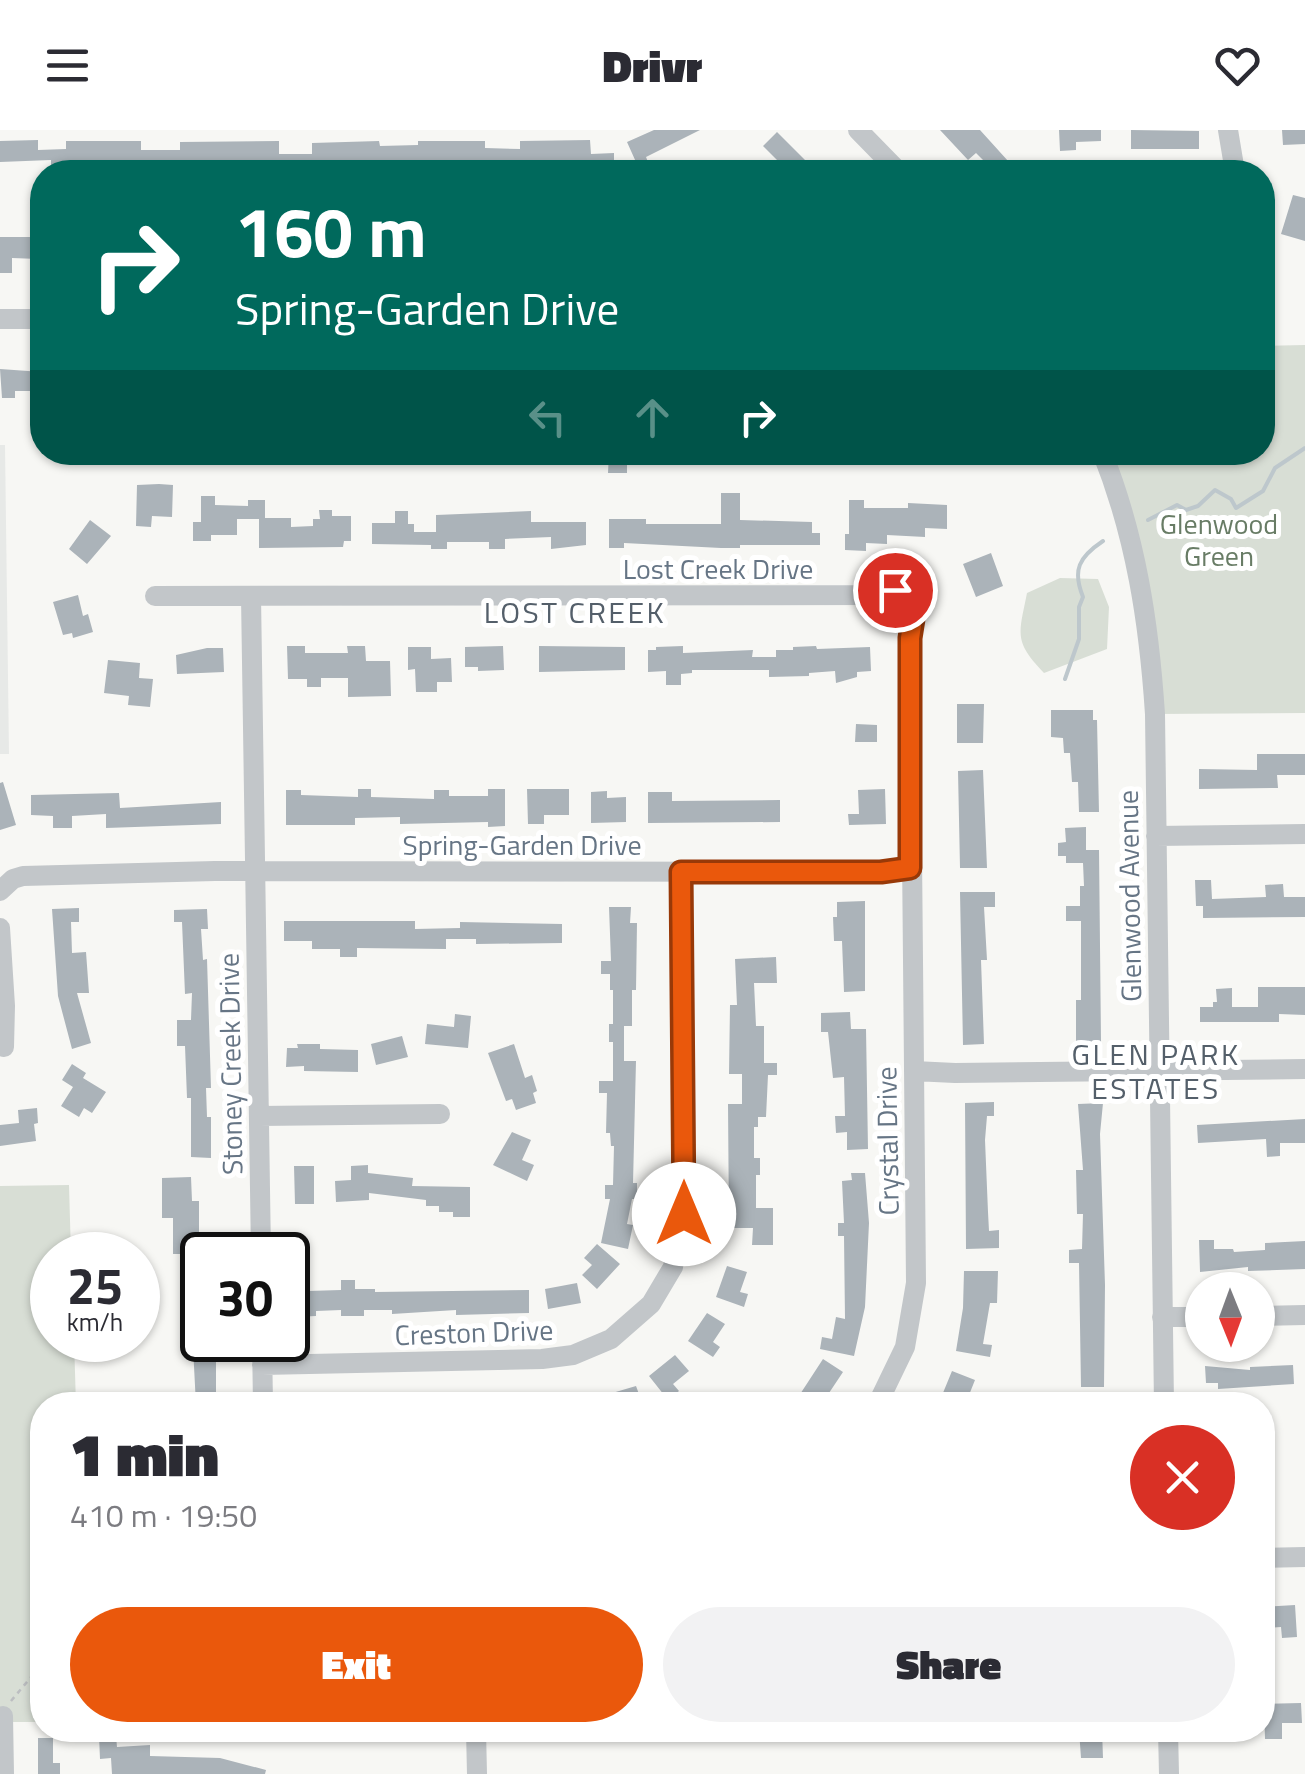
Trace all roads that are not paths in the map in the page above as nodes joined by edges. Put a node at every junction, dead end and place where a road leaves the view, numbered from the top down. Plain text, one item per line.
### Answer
1 (858, 130) edge
2 (1228, 130) edge
3 (888, 160) edge
4 (1233, 160) edge
5 (0, 319) edge
6 (30, 319) edge
7 (1107, 465) edge
8 (155, 596) dead end
9 (251, 596) junction
10 (1305, 834) edge
11 (1156, 836) junction
12 (910, 868) junction
13 (253, 871) junction
14 (681, 872) junction
15 (0, 892) edge
16 (0, 928) edge
17 (4, 1047) dead end
18 (1305, 1069) edge
19 (914, 1071) junction
20 (1158, 1071) junction
21 (440, 1114) dead end
22 (259, 1116) junction
23 (261, 1232) edge
24 (1305, 1315) edge
25 (1185, 1316) edge
26 (1275, 1316) edge
27 (1162, 1317) junction
28 (262, 1365) joint
29 (263, 1392) edge
30 (883, 1392) edge
31 (1164, 1392) edge
32 (1305, 1557) edge
33 (1275, 1558) edge
34 (3, 1716) road end
35 (476, 1742) edge
36 (1168, 1742) edge
37 (4, 1774) edge
38 (477, 1774) edge
39 (1169, 1774) edge

1 - 3 street
2 - 4 street
5 - 6 street
7 - 11 street, Glenwood Avenue
8 - 9 street, Lost Creek Drive
9 - 12 street, Lost Creek Drive
9 - 13 street
10 - 11 street
11 - 20 street, Glenwood Avenue
12 - 14 street, Spring-Garden Drive
12 - 19 street, Crystal Drive
13 - 14 street, Spring-Garden Drive
13 - 15 street, Spring-Garden Drive
13 - 22 street, Stoney Creek Drive
14 - 28 street, Creston Drive
16 - 17 street
18 - 20 street
19 - 20 street
19 - 30 street, Crystal Drive
20 - 27 street, Glenwood Avenue
21 - 22 street
22 - 23 street, Stoney Creek Drive
24 - 26 street
25 - 27 street
27 - 31 street, Glenwood Avenue
28 - 29 street
32 - 33 street
34 - 37 street
35 - 38 street
36 - 39 street

